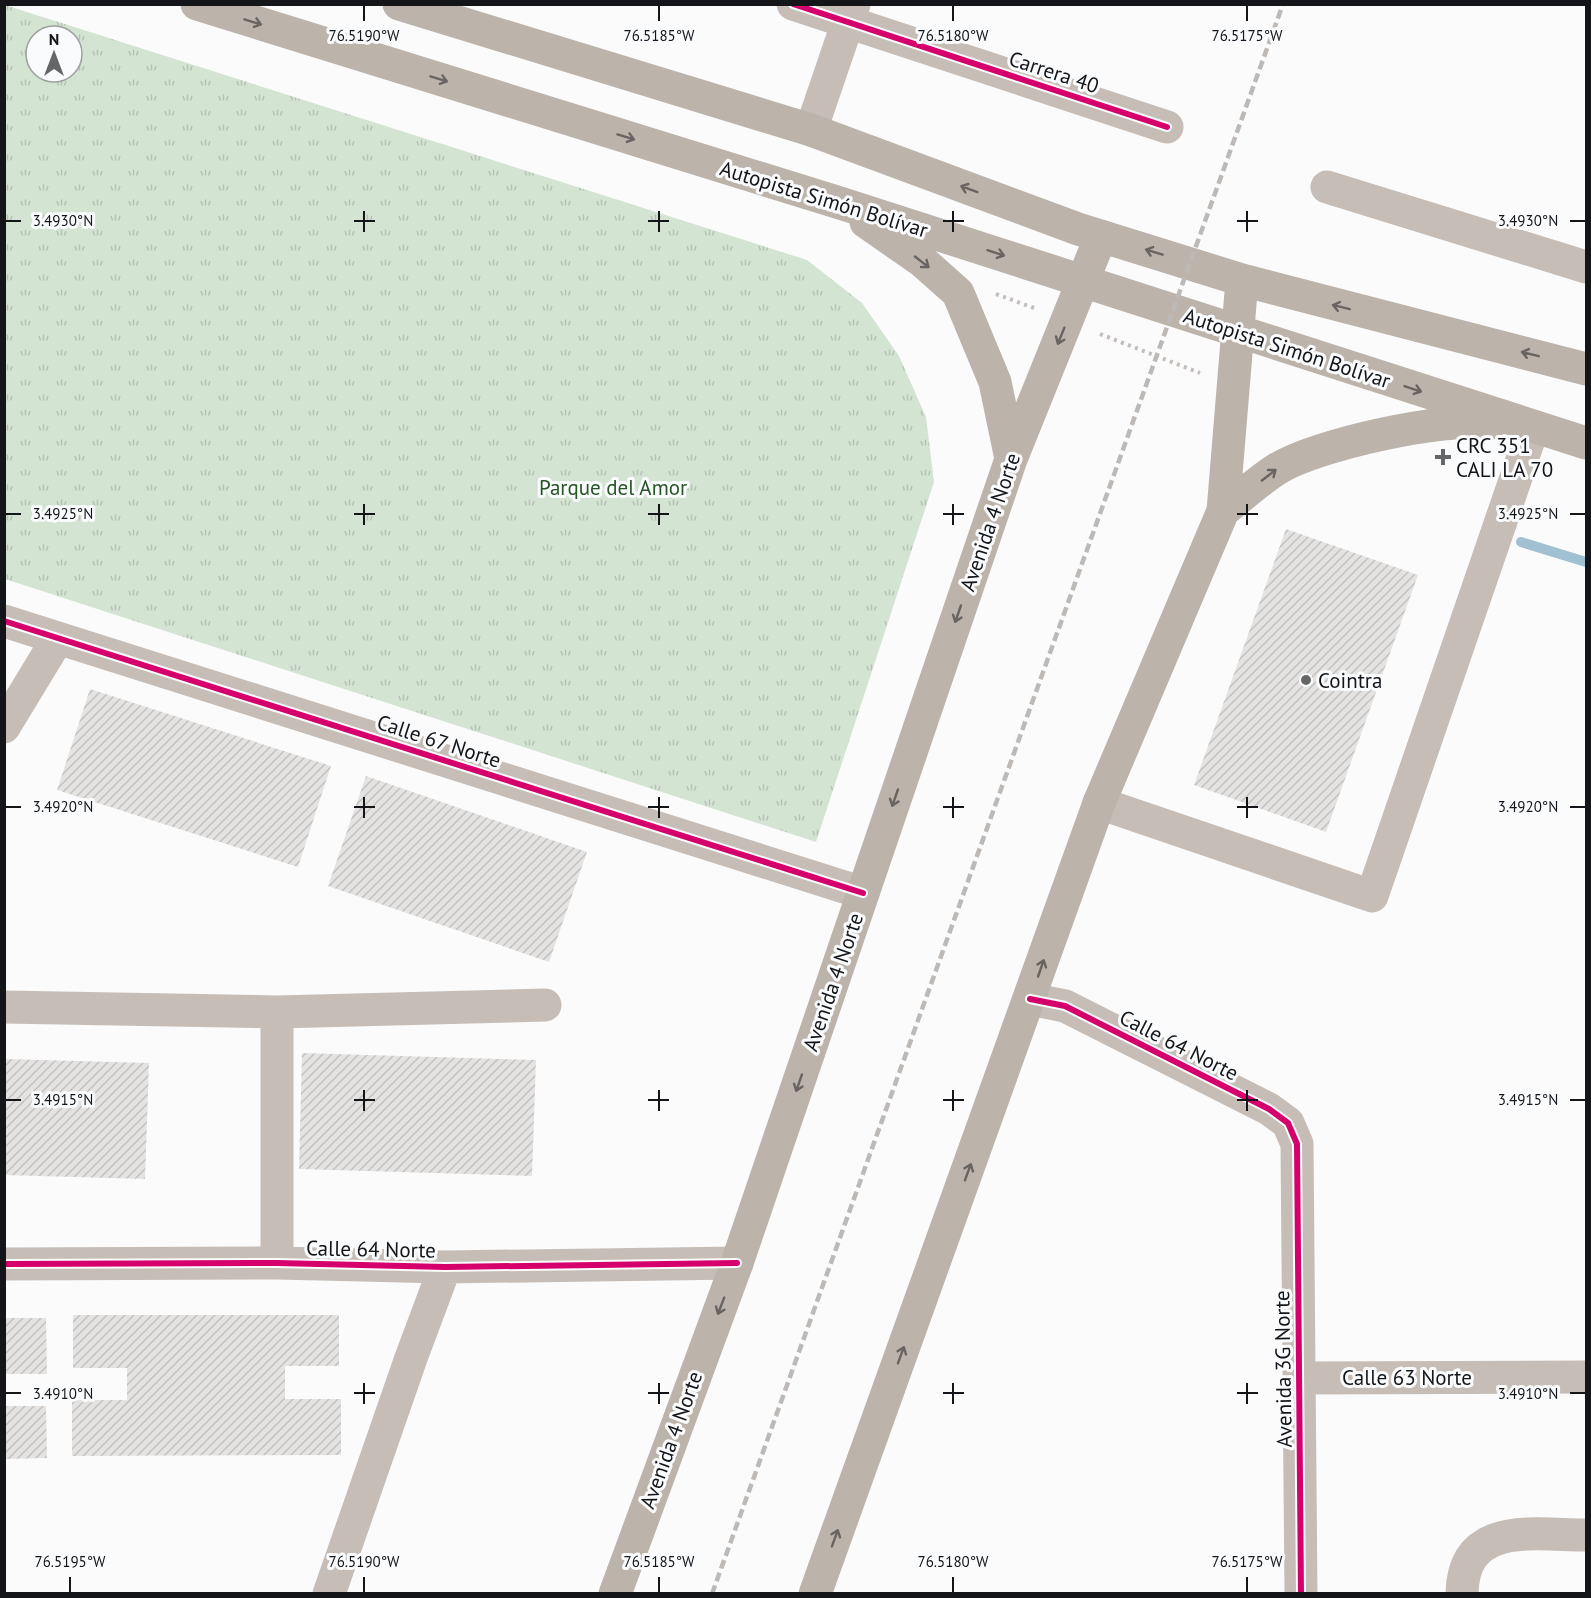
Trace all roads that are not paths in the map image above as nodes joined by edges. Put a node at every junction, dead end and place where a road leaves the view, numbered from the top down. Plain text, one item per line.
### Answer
1 (197, 4) edge
2 (399, 4) edge
3 (794, 4) edge
4 (851, 13) edge
5 (1167, 127) dead end
6 (811, 130) junction
7 (1327, 187) dead end
8 (840, 203) junction
9 (1101, 236) junction
10 (1587, 267) edge
11 (1242, 280) junction
12 (1082, 282) junction
13 (1238, 332) junction
14 (1587, 369) edge
15 (1533, 428) junction
16 (1587, 444) edge
17 (1011, 459) junction
18 (1223, 511) junction
19 (4, 621) edge
20 (58, 638) junction
21 (4, 727) edge
22 (1099, 803) junction
23 (864, 893) junction
24 (1030, 999) junction
25 (545, 1005) dead end
26 (4, 1007) edge
27 (277, 1012) junction
28 (1297, 1144) joint
29 (277, 1263) junction
30 (737, 1263) junction
31 (4, 1264) edge
32 (445, 1267) junction
33 (1587, 1377) edge
34 (1300, 1378) junction
35 (1587, 1535) edge
36 (329, 1593) edge
37 (615, 1593) edge
38 (815, 1593) edge
39 (1301, 1593) edge
40 (1462, 1593) edge

1 -> 8 main road, Autopista Simón Bolívar
2 - 6 main road
3 - 4 street, Carrera 40
4 - 5 street, Carrera 40
4 - 6 street
9 -> 6 main road
7 - 10 street
8 -> 12 main road, Autopista Simón Bolívar
8 -> 17 main road
11 -> 9 main road
9 - 12 main road, Avenida 4 Norte
11 - 13 main road
14 -> 11 main road
12 - 13 main road, Autopista Simón Bolívar
12 -> 17 main road, Avenida 4 Norte
13 -> 15 main road, Autopista Simón Bolívar
13 - 18 main road
15 - 16 main road, Autopista Simón Bolívar
18 -> 15 main road
15 - 22 street
17 -> 23 main road, Avenida 4 Norte
18 - 22 main road
19 - 20 street, Calle 67 Norte
20 - 21 street
20 - 23 street, Calle 67 Norte
24 -> 22 main road
23 -> 30 main road, Avenida 4 Norte
24 - 28 street, Calle 64 Norte
38 -> 24 main road
25 - 27 street
26 - 27 street
27 - 29 street
28 - 34 street, Avenida 3G Norte
29 - 31 street, Calle 64 Norte
29 - 32 street, Calle 64 Norte
30 - 32 street, Calle 64 Norte
30 -> 37 main road, Avenida 4 Norte
32 - 36 street
33 - 34 street, Calle 63 Norte
34 - 39 street, Avenida 3G Norte
35 - 40 street

